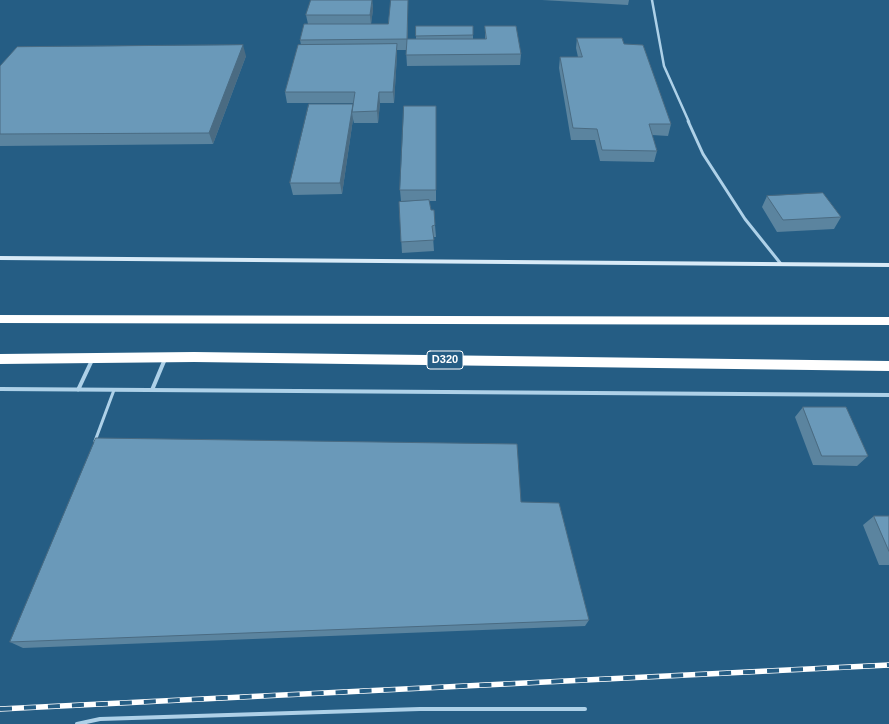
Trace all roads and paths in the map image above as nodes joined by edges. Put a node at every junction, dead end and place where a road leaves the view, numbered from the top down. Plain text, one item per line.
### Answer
1 (652, 0) edge
2 (0, 258) edge
3 (781, 264) junction
4 (889, 265) edge
5 (0, 319) edge
6 (889, 321) edge
7 (93, 358) junction
8 (166, 358) junction
9 (0, 359) edge
10 (889, 366) edge
11 (0, 389) edge
12 (78, 390) junction
13 (114, 390) junction
14 (152, 390) junction
15 (889, 395) edge
16 (92, 449) edge
17 (585, 709) dead end
18 (77, 724) edge

1 - 3 street
2 - 3 street
3 - 4 street
5 - 6 highway
7 - 8 highway, D320
7 - 9 highway, D320
7 - 12 street
8 - 10 highway, D320
8 - 14 street
11 - 12 street
12 - 13 street
13 - 14 street
13 - 16 lane
14 - 15 street
17 - 18 lane

